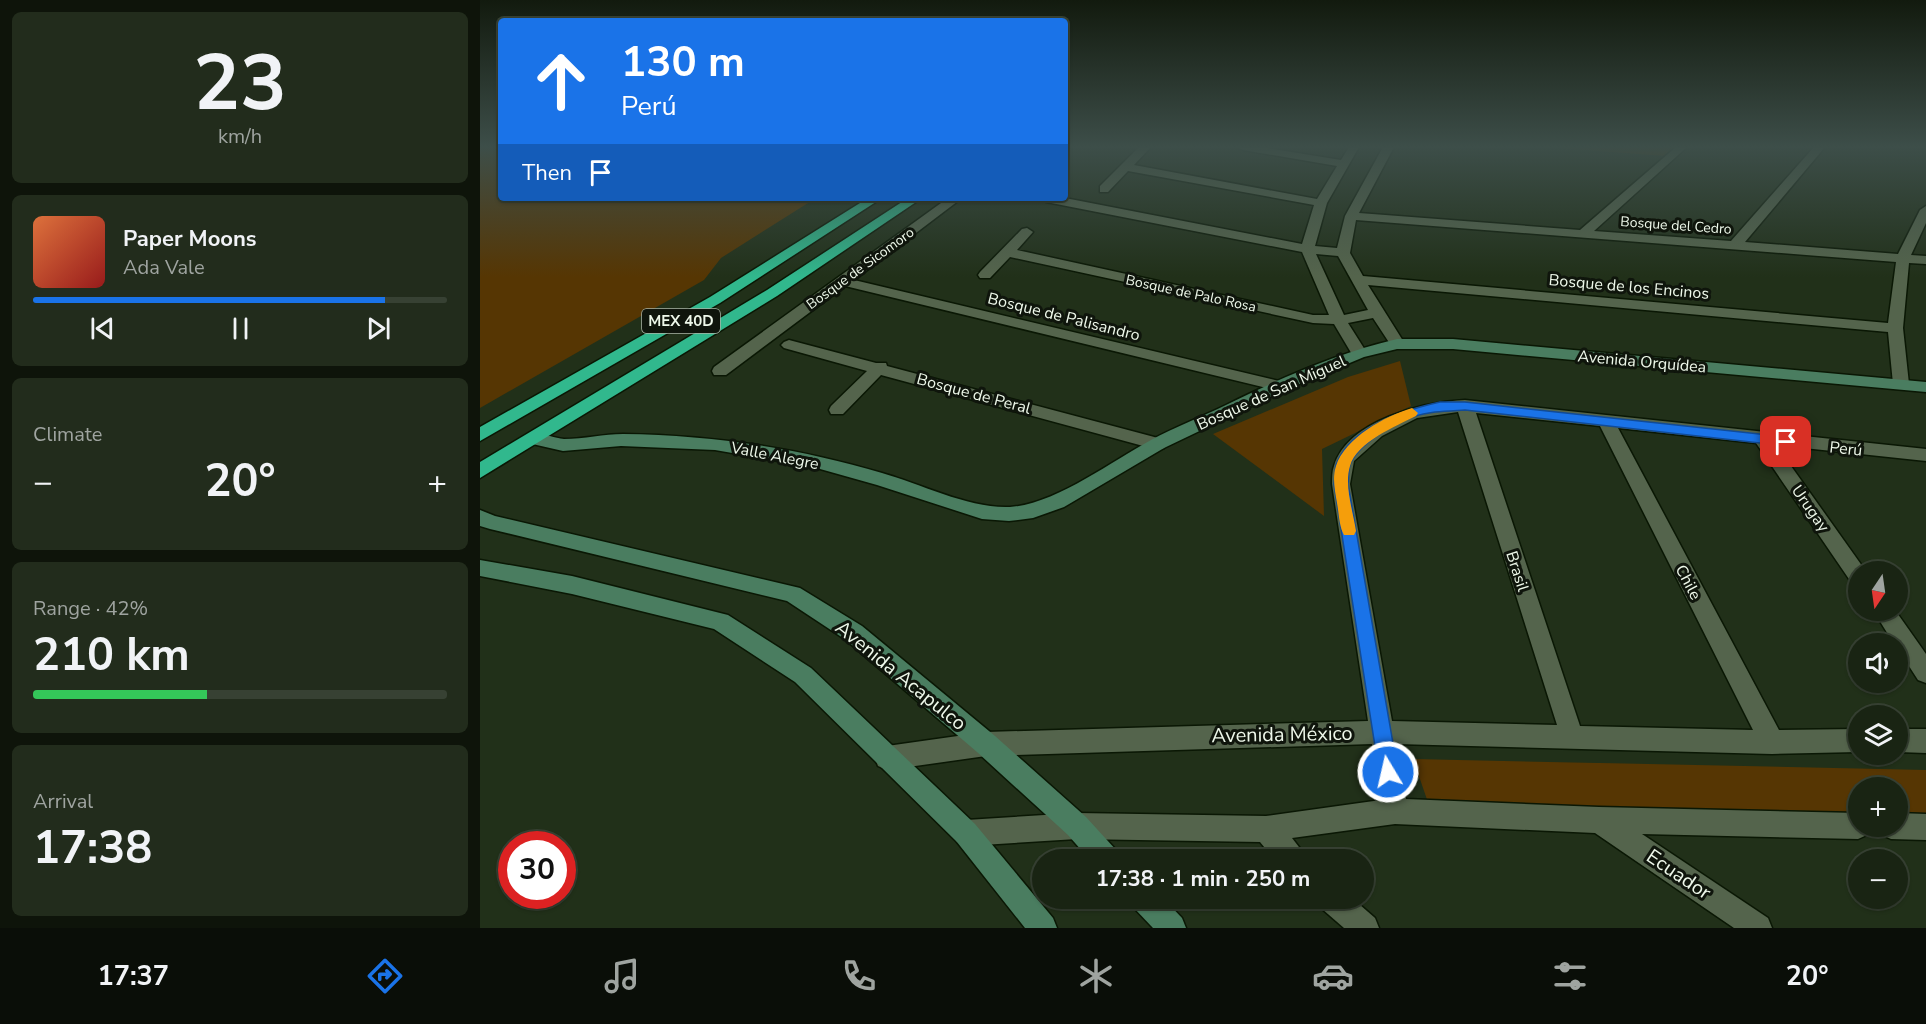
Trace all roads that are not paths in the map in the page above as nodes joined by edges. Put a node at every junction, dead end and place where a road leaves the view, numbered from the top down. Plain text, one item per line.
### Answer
1 (1252, 190) edge
2 (1328, 190) edge
3 (1365, 190) edge
4 (1633, 190) edge
5 (1782, 190) edge
6 (871, 201) edge
7 (911, 201) edge
8 (952, 201) edge
9 (1061, 201) edge
10 (1321, 203) junction
11 (1926, 210) edge
12 (1351, 216) junction
13 (1027, 232) dead end
14 (1584, 233) junction
15 (1736, 244) junction
16 (1307, 249) junction
17 (1007, 252) junction
18 (1342, 252) junction
19 (1903, 258) junction
20 (1926, 260) edge
21 (985, 275) dead end
22 (1359, 280) junction
23 (841, 281) junction
24 (1377, 313) junction
25 (1339, 320) junction
26 (1895, 328) junction
27 (1397, 344) junction
28 (789, 345) dead end
29 (1359, 353) junction
30 (880, 368) junction
31 (720, 371) dead end
32 (1901, 384) junction
33 (1279, 386) junction
34 (1926, 387) edge
35 (1465, 406) junction
36 (837, 410) dead end
37 (1606, 423) junction
38 (480, 435) edge
39 (534, 439) junction
40 (1763, 440) junction
41 (1158, 444) junction
42 (1924, 458) edge
43 (480, 471) edge
44 (1009, 514) joint
45 (483, 523) edge
46 (1848, 562) edge
47 (480, 568) edge
48 (1891, 621) edge
49 (1926, 673) edge
50 (1382, 732) junction
51 (1572, 736) junction
52 (1772, 741) junction
53 (1848, 741) edge
54 (1908, 741) edge
55 (1926, 741) edge
56 (986, 744) junction
57 (887, 758) junction
58 (1395, 811) junction
59 (1599, 820) junction
60 (1077, 826) junction
61 (1848, 826) edge
62 (1908, 826) edge
63 (1926, 827) edge
64 (1266, 829) junction
65 (966, 833) junction
66 (1098, 849) edge
67 (1283, 849) edge
68 (1154, 909) edge
69 (1343, 909) edge
70 (1043, 928) edge
71 (1172, 928) edge
72 (1365, 928) edge
73 (1758, 928) edge

1 - 10 street
2 - 10 street
3 - 12 street
4 - 14 street
5 - 15 street
6 - 38 highway, MEX 40D
7 - 39 highway, MEX 40D
8 - 23 street, Bosque de Sicomoro
9 - 16 street
10 - 16 street
11 - 19 street
12 - 14 street, Bosque del Cedro
12 - 18 street
13 - 17 street
14 - 15 street, Bosque del Cedro
15 - 19 street, Bosque del Cedro
16 - 18 street
16 - 25 street, Bosque de San Miguel
17 - 21 street
17 - 25 street, Bosque de Palo Rosa
18 - 22 street
19 - 20 street, Bosque del Cedro
19 - 26 street
22 - 24 street
22 - 26 street, Bosque de los Encinos
23 - 31 street, Bosque de Sicomoro
23 - 33 street, Bosque de Palisandro
24 - 25 street, Bosque de Palo Rosa
24 - 27 street
25 - 29 street, Bosque de San Miguel
26 - 32 street
27 - 29 street, Avenida Orquídea
27 - 32 street, Avenida Orquídea
28 - 30 street, Bosque de Peral
29 - 33 street, Bosque de San Miguel
30 - 36 street
30 - 41 street, Bosque de Peral
32 - 34 street, Avenida Orquídea
33 - 41 street, Bosque de San Miguel
35 - 37 street, Perú
35 - 50 street, Perú
35 - 51 street, Brasil
37 - 40 street, Perú
37 - 52 street, Chile
39 - 43 highway, MEX 40D
39 - 44 street, Valle Alegre
40 - 42 street, Perú
40 - 46 street, Urugay
41 - 44 street, Bosque de San Miguel
45 - 56 street, Avenida Acapulco
47 - 57 street
48 - 49 street
50 - 51 street, Avenida México
50 - 56 street, Avenida México
50 - 58 street, Perú
51 - 52 street, Avenida México
52 - 53 street, Avenida México
54 - 55 street
56 - 57 street, Avenida México
56 - 60 street, Avenida Acapulco
57 - 65 street
58 - 59 street
58 - 64 street
59 - 61 street
59 - 73 street, Ecuador
60 - 64 street
60 - 65 street
60 - 66 street, Avenida Acapulco
62 - 63 street
64 - 67 street
65 - 70 street
68 - 71 street
69 - 72 street

